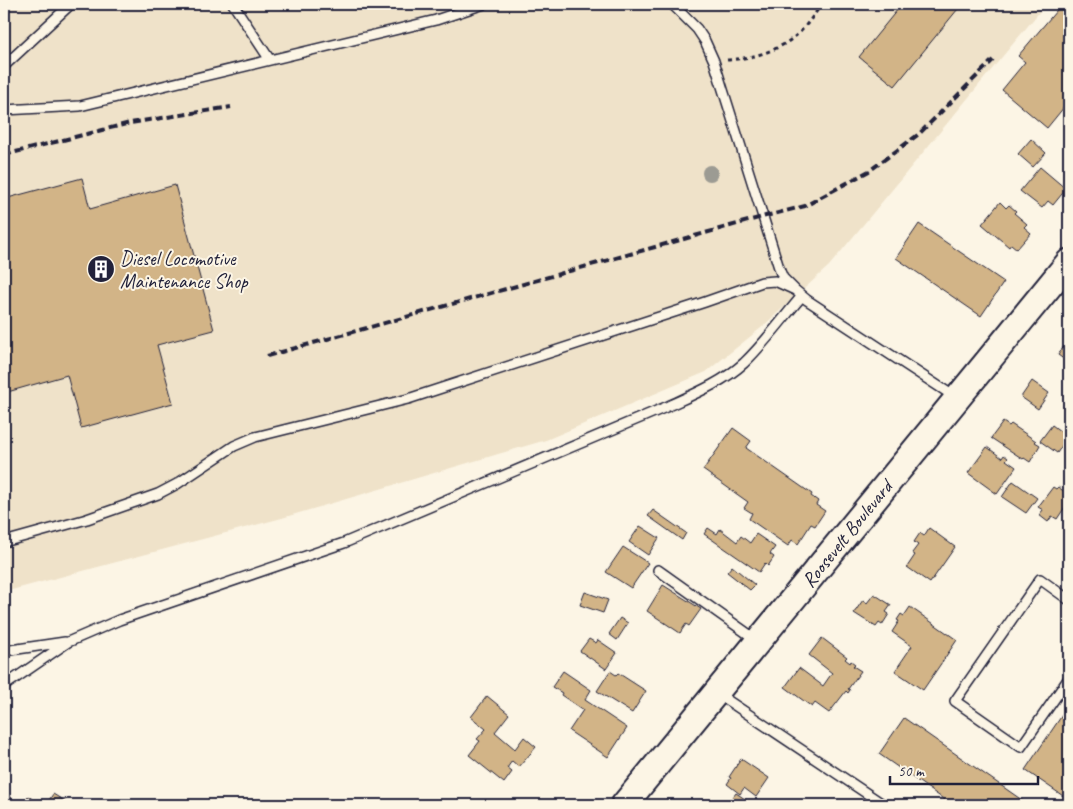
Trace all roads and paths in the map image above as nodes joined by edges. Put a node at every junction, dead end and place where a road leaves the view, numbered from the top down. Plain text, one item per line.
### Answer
1 (71, 4) edge
2 (233, 4) edge
3 (484, 4) edge
4 (672, 4) edge
5 (822, 4) edge
6 (270, 60) junction
7 (714, 61) junction
8 (4, 66) edge
9 (4, 110) edge
10 (1069, 262) edge
11 (798, 293) junction
12 (957, 399) junction
13 (4, 542) edge
14 (658, 570) dead end
15 (1069, 600) edge
16 (759, 641) junction
17 (68, 642) junction
18 (4, 651) edge
19 (1069, 678) edge
20 (4, 686) edge
21 (716, 693) junction
22 (624, 805) edge
23 (884, 805) edge

1 - 8 lane
2 - 6 lane
3 - 6 lane
4 - 7 lane
5 - 7 path
6 - 9 lane
7 - 11 lane
10 - 12 main road, Roosevelt Boulevard
11 - 12 lane
11 - 13 lane
11 - 17 lane
12 - 16 main road, Roosevelt Boulevard
14 - 16 lane
15 - 19 lane
16 - 21 main road, Roosevelt Boulevard
17 - 18 lane
17 - 20 lane
21 - 22 main road, Roosevelt Boulevard
21 - 23 lane

